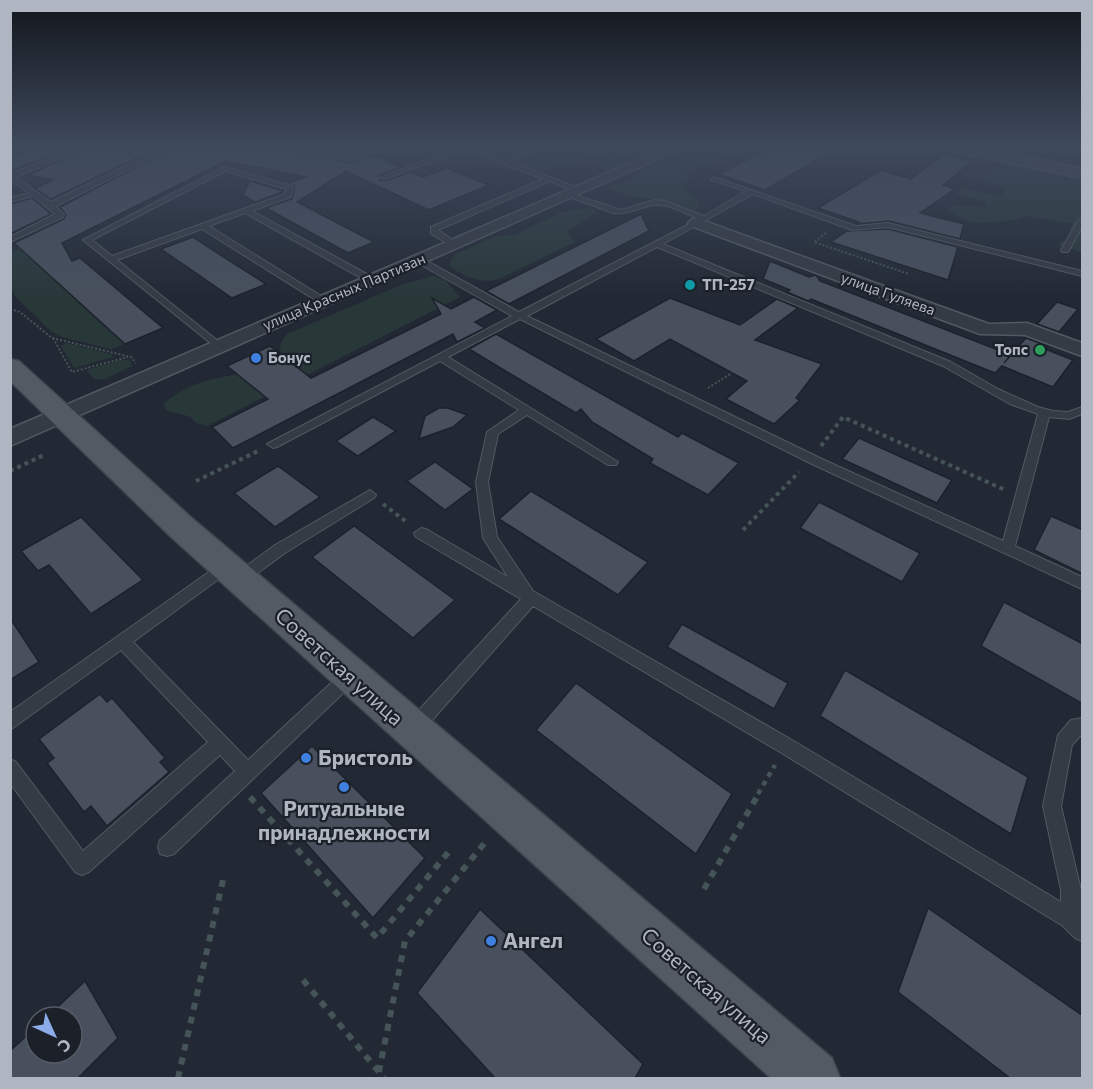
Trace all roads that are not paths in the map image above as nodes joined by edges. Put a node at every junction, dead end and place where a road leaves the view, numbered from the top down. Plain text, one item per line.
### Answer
1 (41, 198) edge
2 (66, 198) edge
3 (168, 198) edge
4 (281, 198) edge
5 (506, 198) edge
6 (561, 198) edge
7 (586, 198) edge
8 (742, 198) edge
9 (769, 198) edge
10 (51, 205) junction
11 (247, 211) junction
12 (700, 221) junction
13 (1083, 221) edge
14 (203, 226) junction
15 (10, 240) edge
16 (455, 244) junction
17 (656, 244) junction
18 (1065, 250) dead end
19 (112, 259) junction
20 (419, 260) junction
21 (1083, 273) edge
22 (371, 280) junction
23 (323, 301) junction
24 (520, 316) junction
25 (219, 346) junction
26 (1083, 350) edge
27 (441, 357) junction
28 (10, 366) edge
29 (527, 409) junction
30 (1083, 410) edge
31 (62, 414) junction
32 (1044, 414) junction
33 (10, 438) edge
34 (273, 444) road end
35 (612, 462) dead end
36 (370, 495) road end
37 (421, 533) road end
38 (1008, 547) junction
39 (233, 572) junction
40 (1083, 582) edge
41 (530, 599) junction
42 (122, 641) junction
43 (350, 676) junction
44 (10, 722) edge
45 (1083, 726) edge
46 (411, 731) junction
47 (220, 743) junction
48 (10, 768) edge
49 (242, 777) junction
50 (167, 847) dead end
51 (1076, 925) edge
52 (812, 1078) edge

1 - 10 lane
2 - 10 lane
3 - 19 lane
4 - 11 lane
5 - 16 lane
6 - 16 street, улица Красных Партизан
7 - 12 lane, улица Гуляева
8 - 12 lane
9 - 21 lane
10 - 15 lane
11 - 14 lane
11 - 22 lane
12 - 17 lane
12 - 26 street, улица Гуляева
13 - 18 lane
14 - 19 lane
14 - 23 lane
16 - 20 street, улица Красных Партизан
17 - 24 lane
17 - 32 lane
19 - 25 lane
20 - 22 street, улица Красных Партизан
20 - 24 lane
22 - 23 street, улица Красных Партизан
23 - 25 street, улица Красных Партизан
24 - 27 lane
24 - 38 lane
25 - 31 street, улица Красных Партизан
27 - 29 lane
27 - 34 lane
28 - 31 main road, Советская улица
29 - 35 lane
29 - 41 lane
30 - 32 lane
31 - 33 street, улица Красных Партизан
31 - 39 main road, Советская улица
32 - 38 lane
36 - 39 lane
37 - 41 lane
38 - 40 lane
39 - 42 lane
39 - 43 main road, Советская улица
41 - 46 lane
41 - 51 lane
42 - 44 lane
42 - 47 lane
43 - 46 main road, Советская улица
43 - 49 lane
45 - 51 lane
46 - 52 main road, Советская улица
47 - 48 lane
47 - 49 lane
49 - 50 lane

